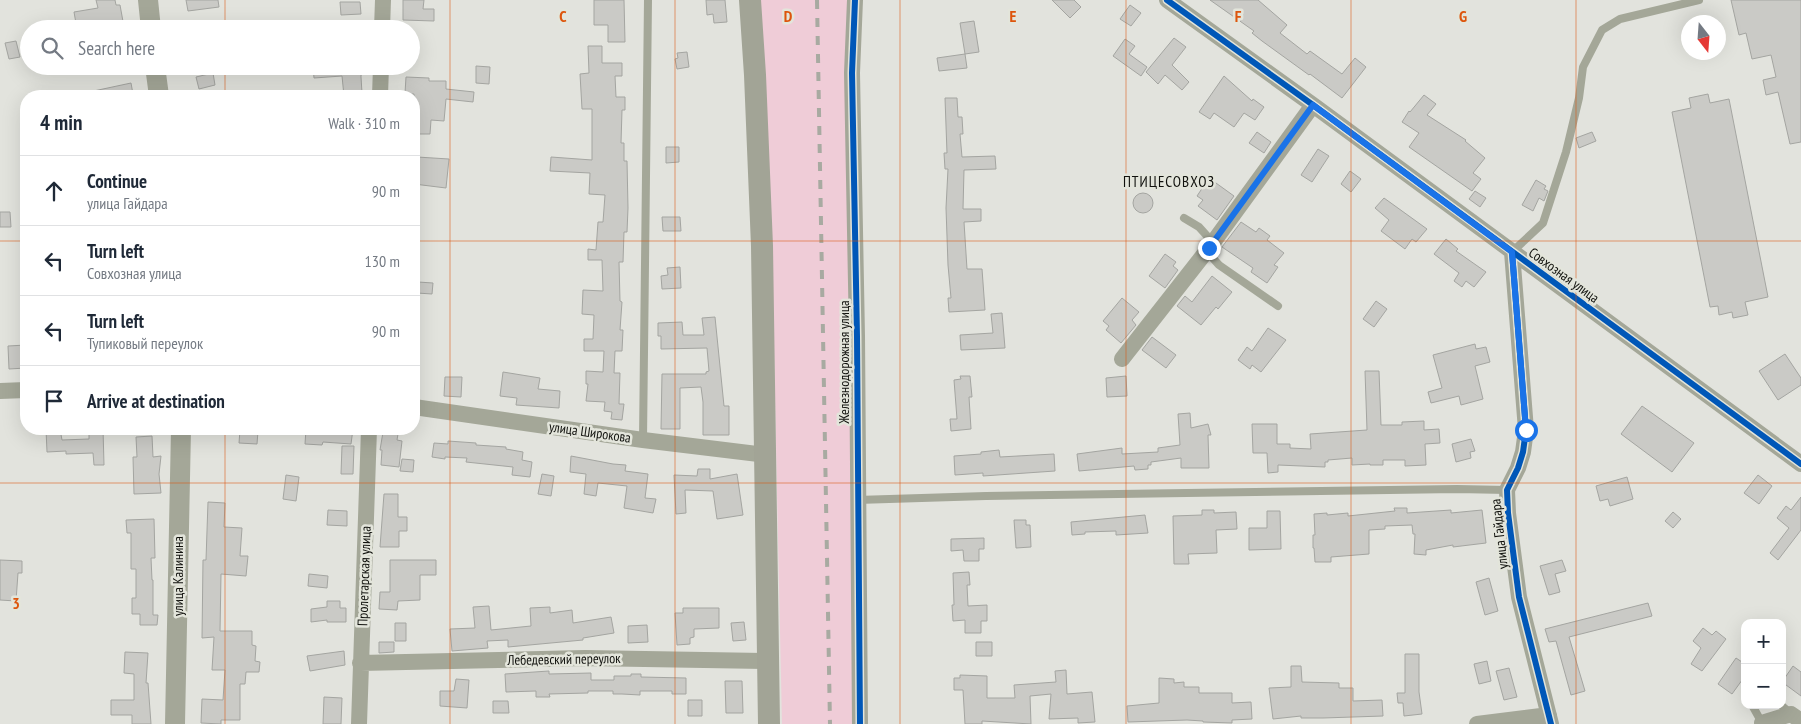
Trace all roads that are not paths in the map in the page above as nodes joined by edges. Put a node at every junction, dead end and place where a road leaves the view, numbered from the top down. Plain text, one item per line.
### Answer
1 (148, 0) edge
2 (383, 0) edge
3 (648, 0) edge
4 (750, 0) edge
5 (854, 0) edge
6 (1167, 0) edge
7 (1699, 0) edge
8 (150, 20) edge
9 (382, 20) edge
10 (156, 75) edge
11 (381, 75) edge
12 (158, 90) edge
13 (380, 90) edge
14 (1313, 105) junction
15 (1184, 218) dead end
16 (1209, 248) junction
17 (1512, 252) junction
18 (1278, 306) dead end
19 (1122, 359) dead end
20 (20, 390) edge
21 (0, 391) edge
22 (420, 409) edge
23 (181, 435) edge
24 (369, 435) edge
25 (643, 440) junction
26 (766, 455) junction
27 (1801, 464) edge
28 (1507, 490) junction
29 (857, 500) junction
30 (768, 661) junction
31 (360, 663) junction
32 (1754, 709) edge
33 (1791, 714) edge
34 (1550, 719) edge
35 (1762, 723) edge
36 (175, 724) edge
37 (359, 724) edge
38 (769, 724) edge
39 (860, 724) edge
40 (1477, 724) edge

1 - 8 street
2 - 9 street
3 - 25 lane
4 - 26 main road
5 - 29 street, Железнодорожная улица
6 - 14 street, Совхозная улица
7 - 17 lane
10 - 12 street
11 - 13 street
14 - 16 street
14 - 17 street, Совхозная улица
15 - 16 lane
16 - 18 lane
16 - 19 street
17 - 27 street, Совхозная улица
17 - 28 street, улица Гайдара
20 - 21 street
22 - 25 street, улица Широкова
23 - 36 street, улица Калинина
24 - 31 street, Пролетарская улица
25 - 26 street, улица Широкова
26 - 30 main road
28 - 29 lane
28 - 34 street, улица Гайдара
29 - 39 street, Железнодорожная улица
30 - 31 street, Лебедевский переулок
30 - 38 main road
31 - 37 street, Пролетарская улица
32 - 35 lane
33 - 35 street
34 - 40 street

